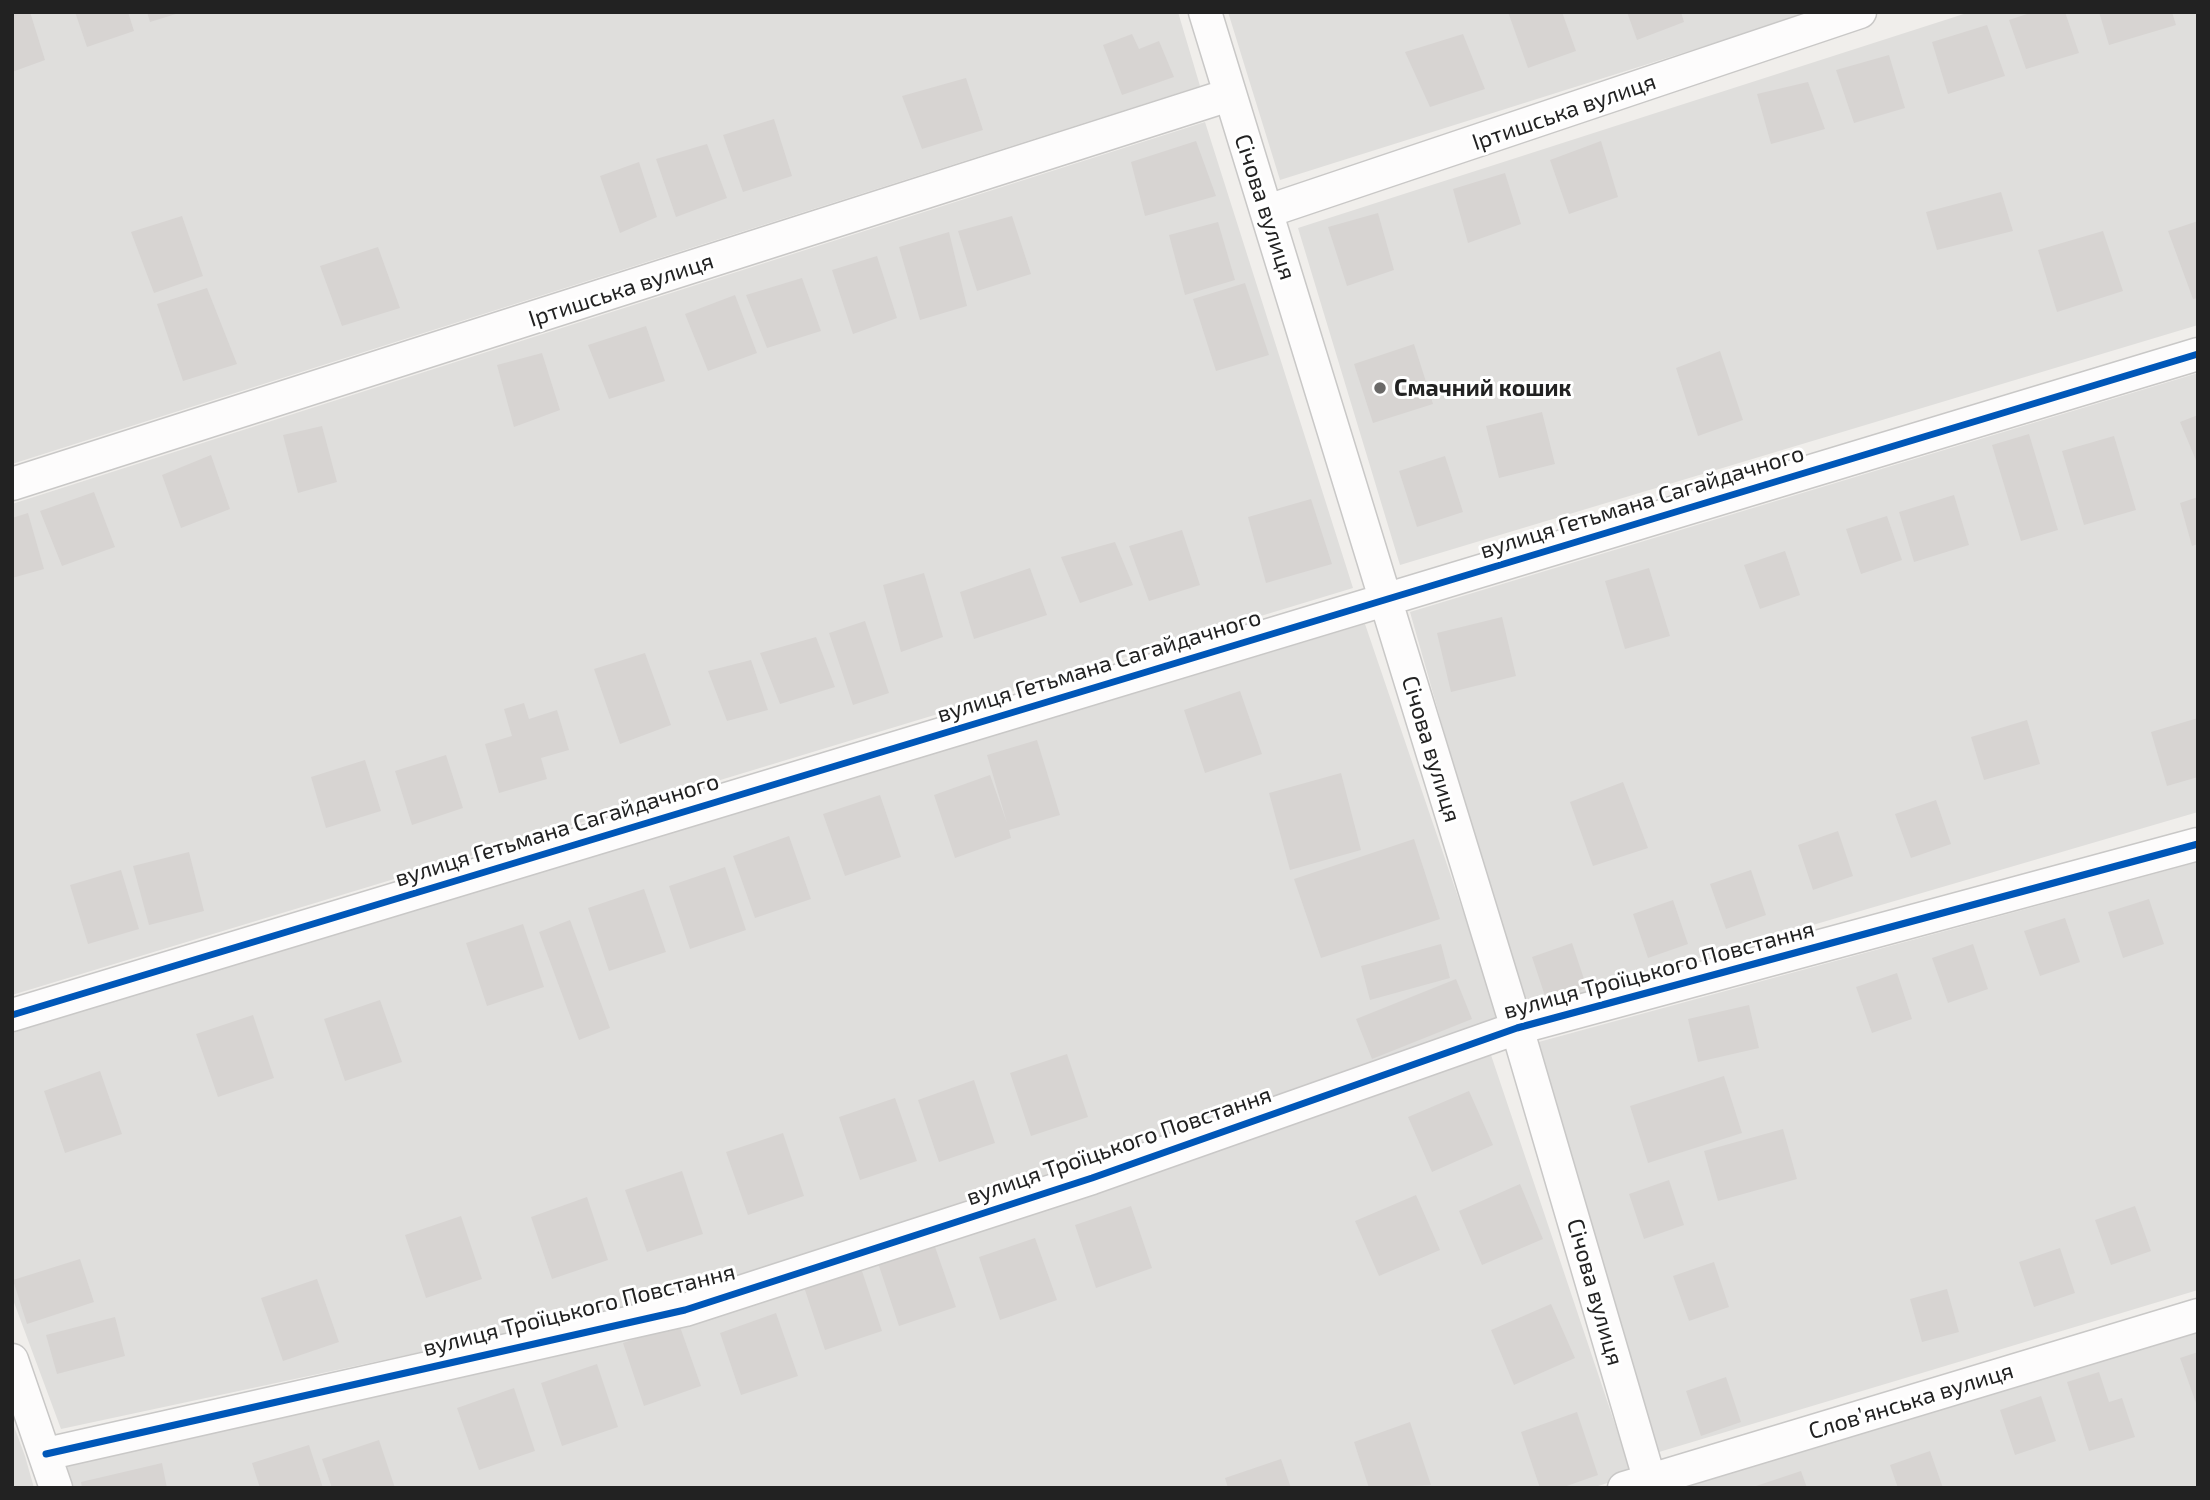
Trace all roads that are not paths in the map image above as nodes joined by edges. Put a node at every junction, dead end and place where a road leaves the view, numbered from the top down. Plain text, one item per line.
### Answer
1 (1205, 12) edge
2 (1860, 12) edge
3 (1229, 95) junction
4 (1268, 211) junction
5 (2198, 354) edge
6 (12, 484) edge
7 (1385, 599) junction
8 (2198, 844) edge
9 (12, 1015) edge
10 (1517, 1028) junction
11 (2198, 1315) edge
12 (12, 1360) edge
13 (46, 1454) junction
14 (1642, 1485) edge
15 (56, 1488) edge

1 - 3 street, Січова вулиця
2 - 4 street, Іртишська вулиця
3 - 4 street, Січова вулиця
3 - 6 street, Іртишська вулиця
4 - 7 street, Січова вулиця
5 - 7 street, вулиця Гетьмана Сагайдачного
7 - 9 street, вулиця Гетьмана Сагайдачного
7 - 10 street, Січова вулиця
8 - 10 street, вулиця Троїцького Повстання
10 - 13 street, вулиця Троїцького Повстання
10 - 14 street, Січова вулиця
11 - 14 street, Словʼянська вулиця
12 - 13 street
13 - 15 street

